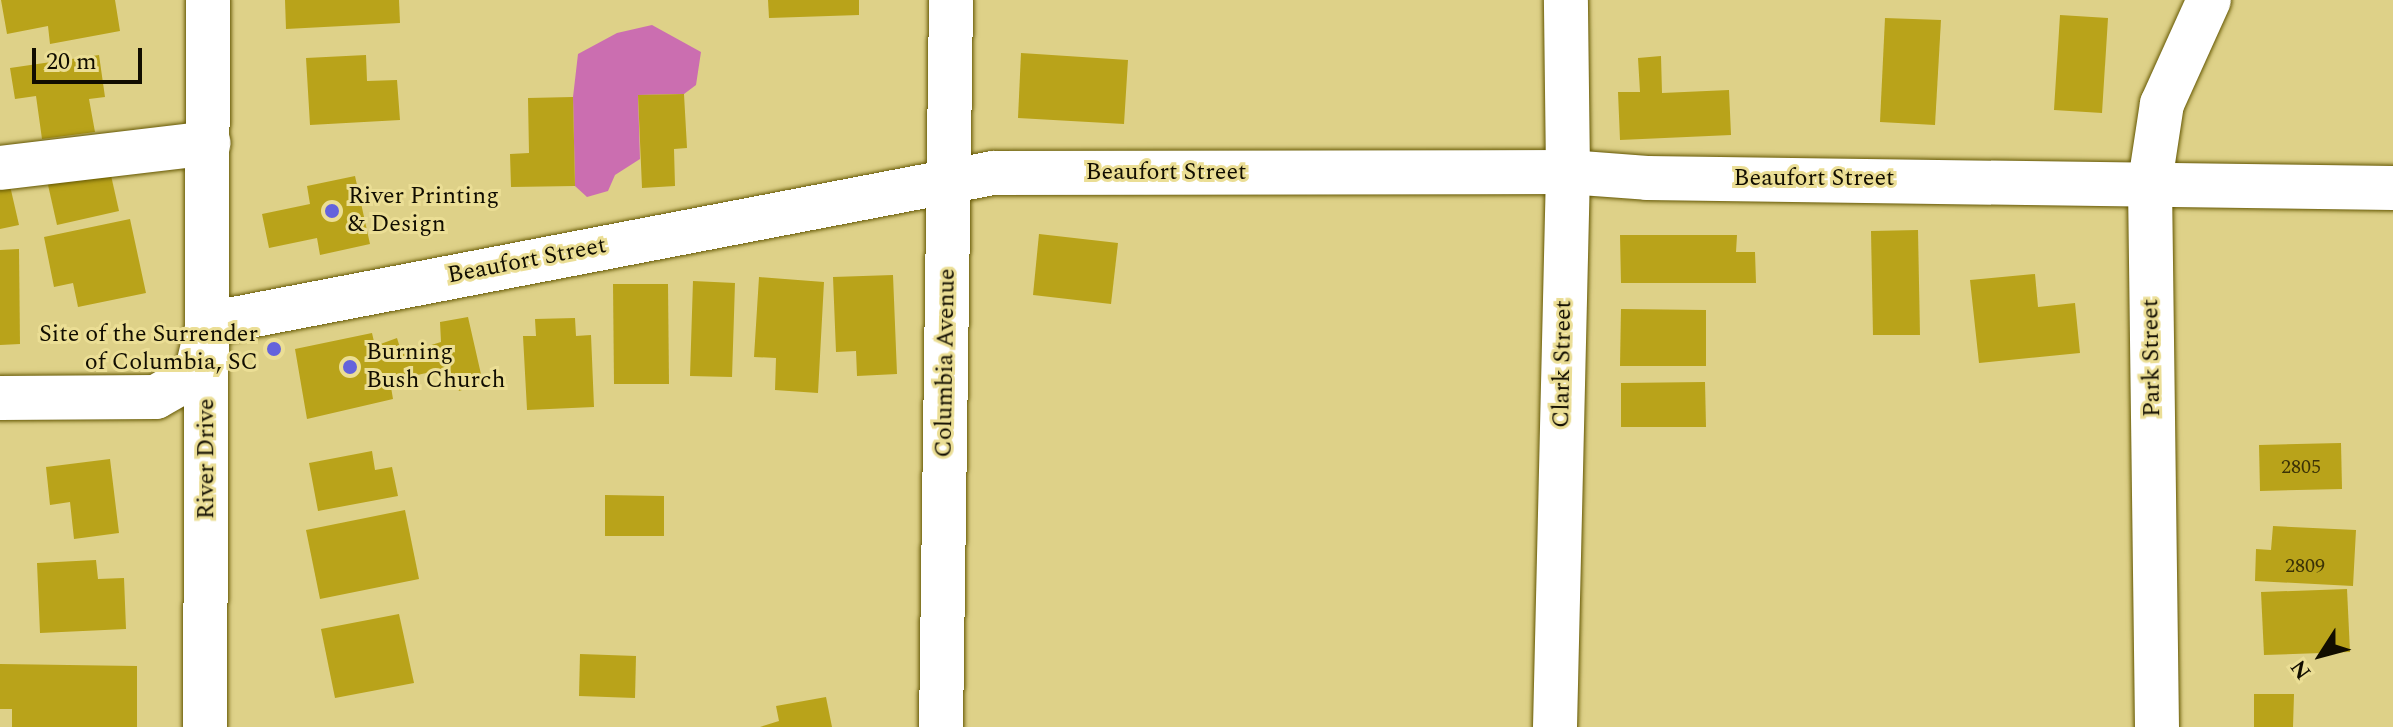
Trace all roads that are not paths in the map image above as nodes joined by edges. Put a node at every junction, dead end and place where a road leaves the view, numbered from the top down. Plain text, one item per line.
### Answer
1 (208, 0) edge
2 (951, 0) edge
3 (1566, 0) edge
4 (2209, 0) edge
5 (209, 143) junction
6 (0, 168) edge
7 (1568, 172) junction
8 (948, 179) junction
9 (2150, 182) junction
10 (2393, 188) edge
11 (208, 324) junction
12 (0, 398) edge
13 (205, 727) edge
14 (941, 727) edge
15 (1555, 727) edge
16 (2157, 727) edge

1 - 5 street, River Drive
2 - 8 street, Columbia Avenue
3 - 7 street, Clark Street
4 - 9 street, Park Street
5 - 6 street
5 - 11 street, River Drive
7 - 8 street, Beaufort Street
7 - 9 street, Beaufort Street
7 - 15 street, Clark Street
8 - 11 street, Beaufort Street
8 - 14 street, Columbia Avenue
9 - 10 street, Beaufort Street
9 - 16 street, Park Street
11 - 12 street
11 - 13 street, River Drive

